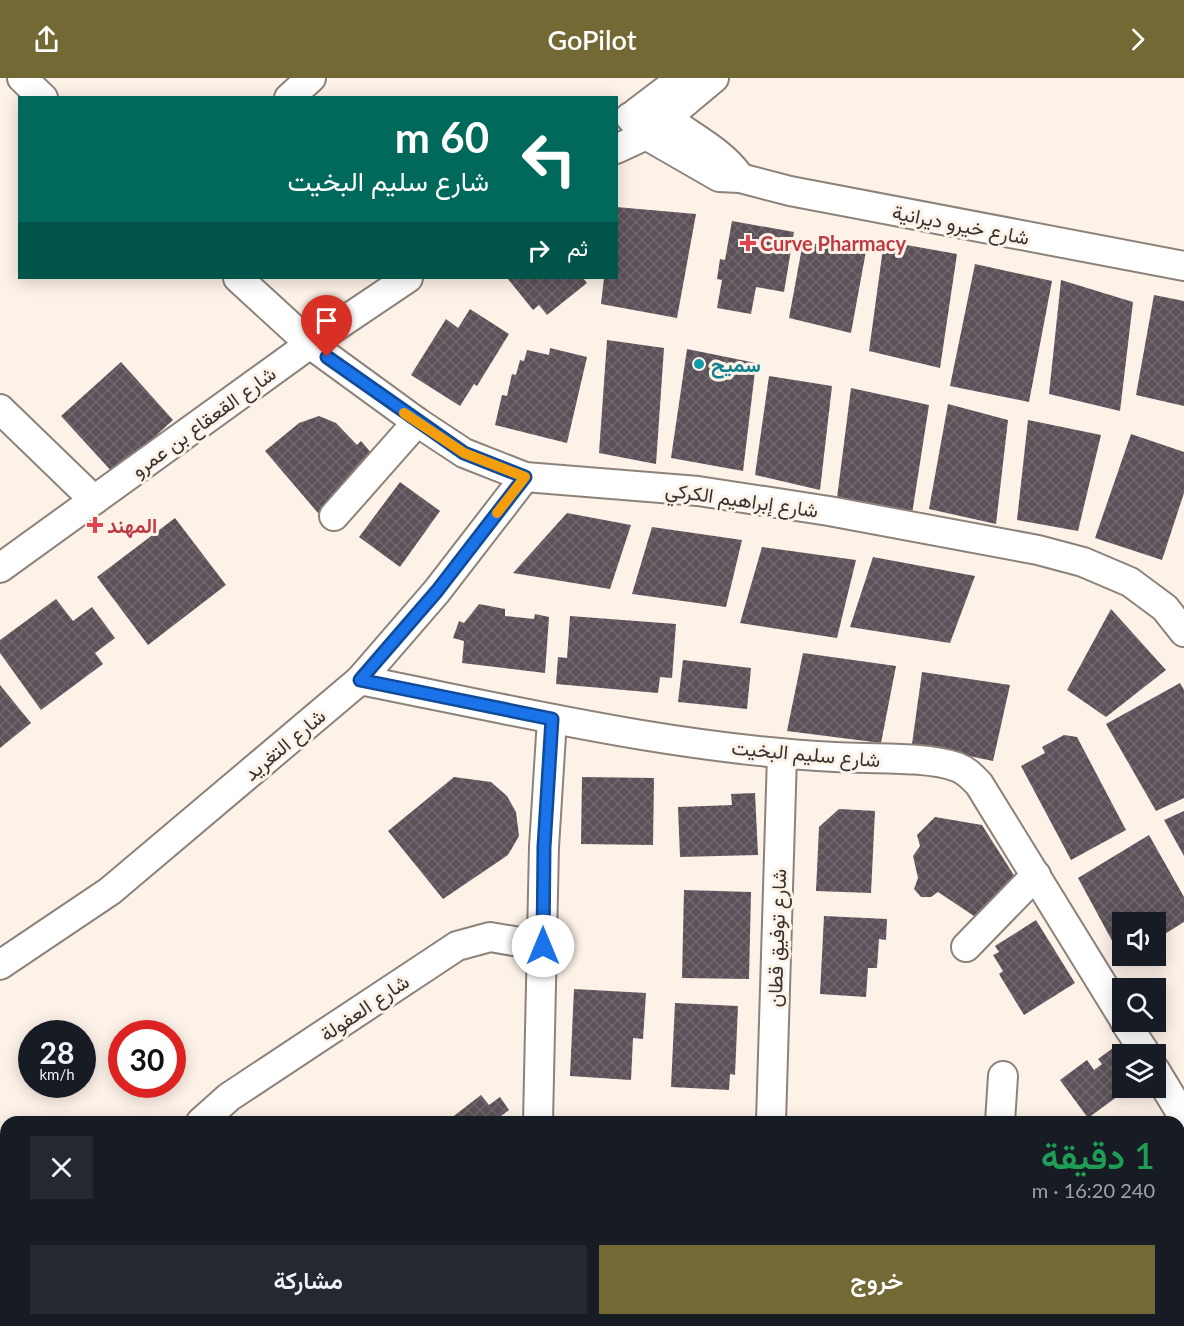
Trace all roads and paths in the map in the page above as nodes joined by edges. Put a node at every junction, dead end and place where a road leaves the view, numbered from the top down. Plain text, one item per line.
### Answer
1 (22, 78) edge
2 (311, 78) edge
3 (682, 78) edge
4 (714, 78) edge
5 (41, 96) edge
6 (291, 96) edge
7 (642, 121) edge
8 (618, 147) edge
9 (1184, 266) edge
10 (239, 279) edge
11 (407, 279) edge
12 (310, 344) junction
13 (0, 409) edge
14 (417, 422) junction
15 (525, 477) junction
16 (94, 500) junction
17 (334, 516) dead end
18 (0, 568) edge
19 (1184, 632) edge
20 (360, 680) junction
21 (552, 719) junction
22 (782, 755) junction
23 (1036, 875) junction
24 (543, 946) junction
25 (966, 947) dead end
26 (0, 965) edge
27 (1112, 1000) edge
28 (1003, 1076) dead end
29 (1166, 1088) edge
30 (208, 1116) edge
31 (538, 1116) edge
32 (771, 1116) edge
33 (1000, 1116) edge
34 (1183, 1116) edge

1 - 5 street
2 - 6 street
3 - 7 street
4 - 7 street
7 - 8 street
7 - 9 street, شارع خيرو ديرانية
10 - 12 street, شارع إبراهيم الكركي
11 - 12 street, شارع القعقاع بن عمرو
12 - 14 street, شارع إبراهيم الكركي
12 - 16 street, شارع القعقاع بن عمرو
13 - 16 street
14 - 15 street, شارع إبراهيم الكركي
14 - 17 street
15 - 19 street, شارع إبراهيم الكركي
15 - 20 street, شارع التغريد
16 - 18 street, شارع القعقاع بن عمرو
20 - 21 street, شارع سليم البخيت
20 - 26 street, شارع التغريد
21 - 22 street, شارع سليم البخيت
21 - 24 street
22 - 23 street, شارع سليم البخيت
22 - 32 street, شارع توفيق قطان
23 - 25 street
23 - 27 street, شارع سليم البخيت
24 - 30 street, شارع العفولة
24 - 31 street
28 - 33 street
29 - 34 street

